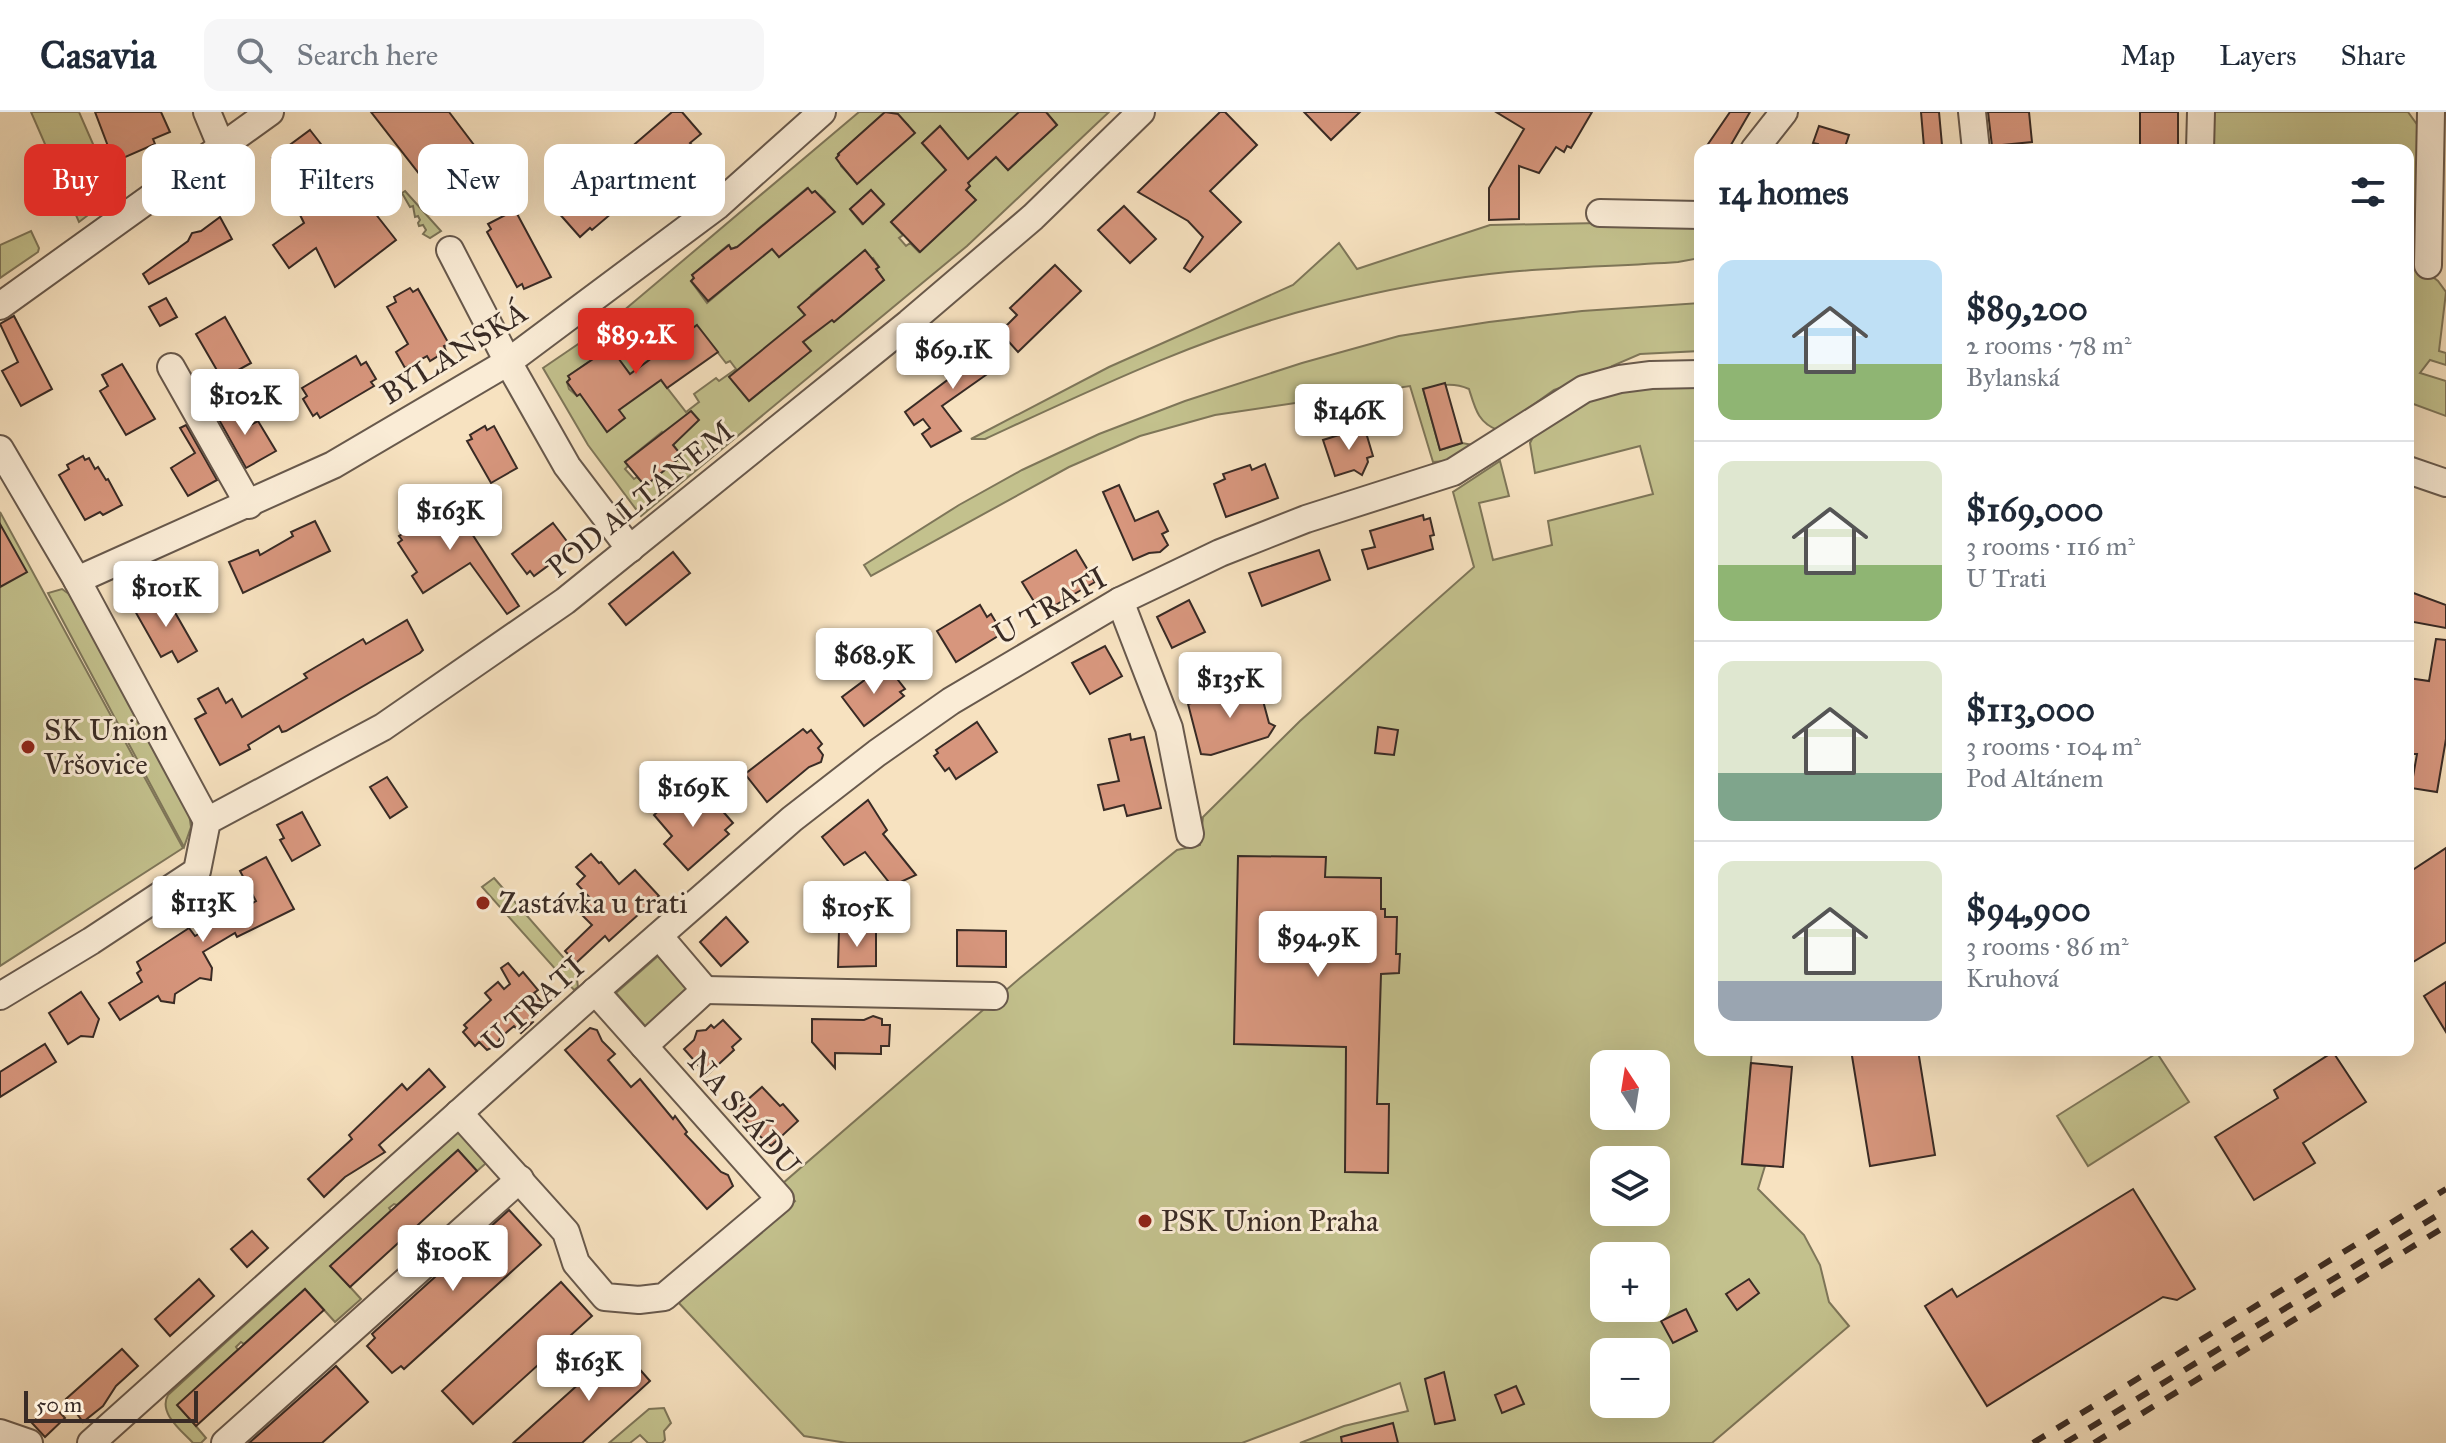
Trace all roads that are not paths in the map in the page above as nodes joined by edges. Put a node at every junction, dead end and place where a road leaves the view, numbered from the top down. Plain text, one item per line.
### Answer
1 (207, 112) edge
2 (270, 112) edge
3 (822, 112) edge
4 (1141, 112) edge
5 (1784, 112) edge
6 (1972, 112) edge
7 (2201, 112) edge
8 (2430, 112) edge
9 (220, 144) edge
10 (227, 144) edge
11 (1759, 144) edge
12 (1975, 144) edge
13 (2200, 144) edge
14 (142, 205) edge
15 (1600, 213) dead end
16 (1694, 215) edge
17 (450, 250) dead end
18 (2428, 265) dead end
19 (0, 306) edge
20 (508, 362) junction
21 (171, 367) dead end
22 (1694, 374) edge
23 (0, 449) edge
24 (2414, 472) edge
25 (2446, 483) edge
26 (249, 505) junction
27 (630, 549) junction
28 (77, 580) junction
29 (1120, 601) junction
30 (207, 821) junction
31 (1190, 834) dead end
32 (659, 936) junction
33 (705, 990) junction
34 (595, 991) junction
35 (0, 996) edge
36 (994, 996) dead end
37 (644, 1046) junction
38 (459, 1113) junction
39 (520, 1179) junction
40 (0, 1433) edge
41 (29, 1443) edge
42 (91, 1443) edge
43 (225, 1443) edge

1 - 9 street
2 - 10 street
3 - 20 street, BYLANSKÁ
4 - 27 street, POD ALTÁNEM
5 - 11 street
6 - 12 street
7 - 13 street
8 - 18 street
14 - 19 street
15 - 16 street
17 - 20 street
20 - 26 street, BYLANSKÁ
20 - 27 street
21 - 26 street
22 - 29 street, U TRATI
23 - 28 street
24 - 25 street
26 - 28 street, BYLANSKÁ
27 - 30 street, POD ALTÁNEM
28 - 30 street
29 - 31 street
29 - 32 street, U TRATI
30 - 35 street
32 - 33 street
32 - 34 street, U TRATI
33 - 36 street
33 - 37 street
34 - 37 street, NA SPÁDU
34 - 38 street, U TRATI
37 - 39 street, NA SPÁDU
38 - 39 street
38 - 42 street, U TRATI
39 - 43 street
40 - 41 street

